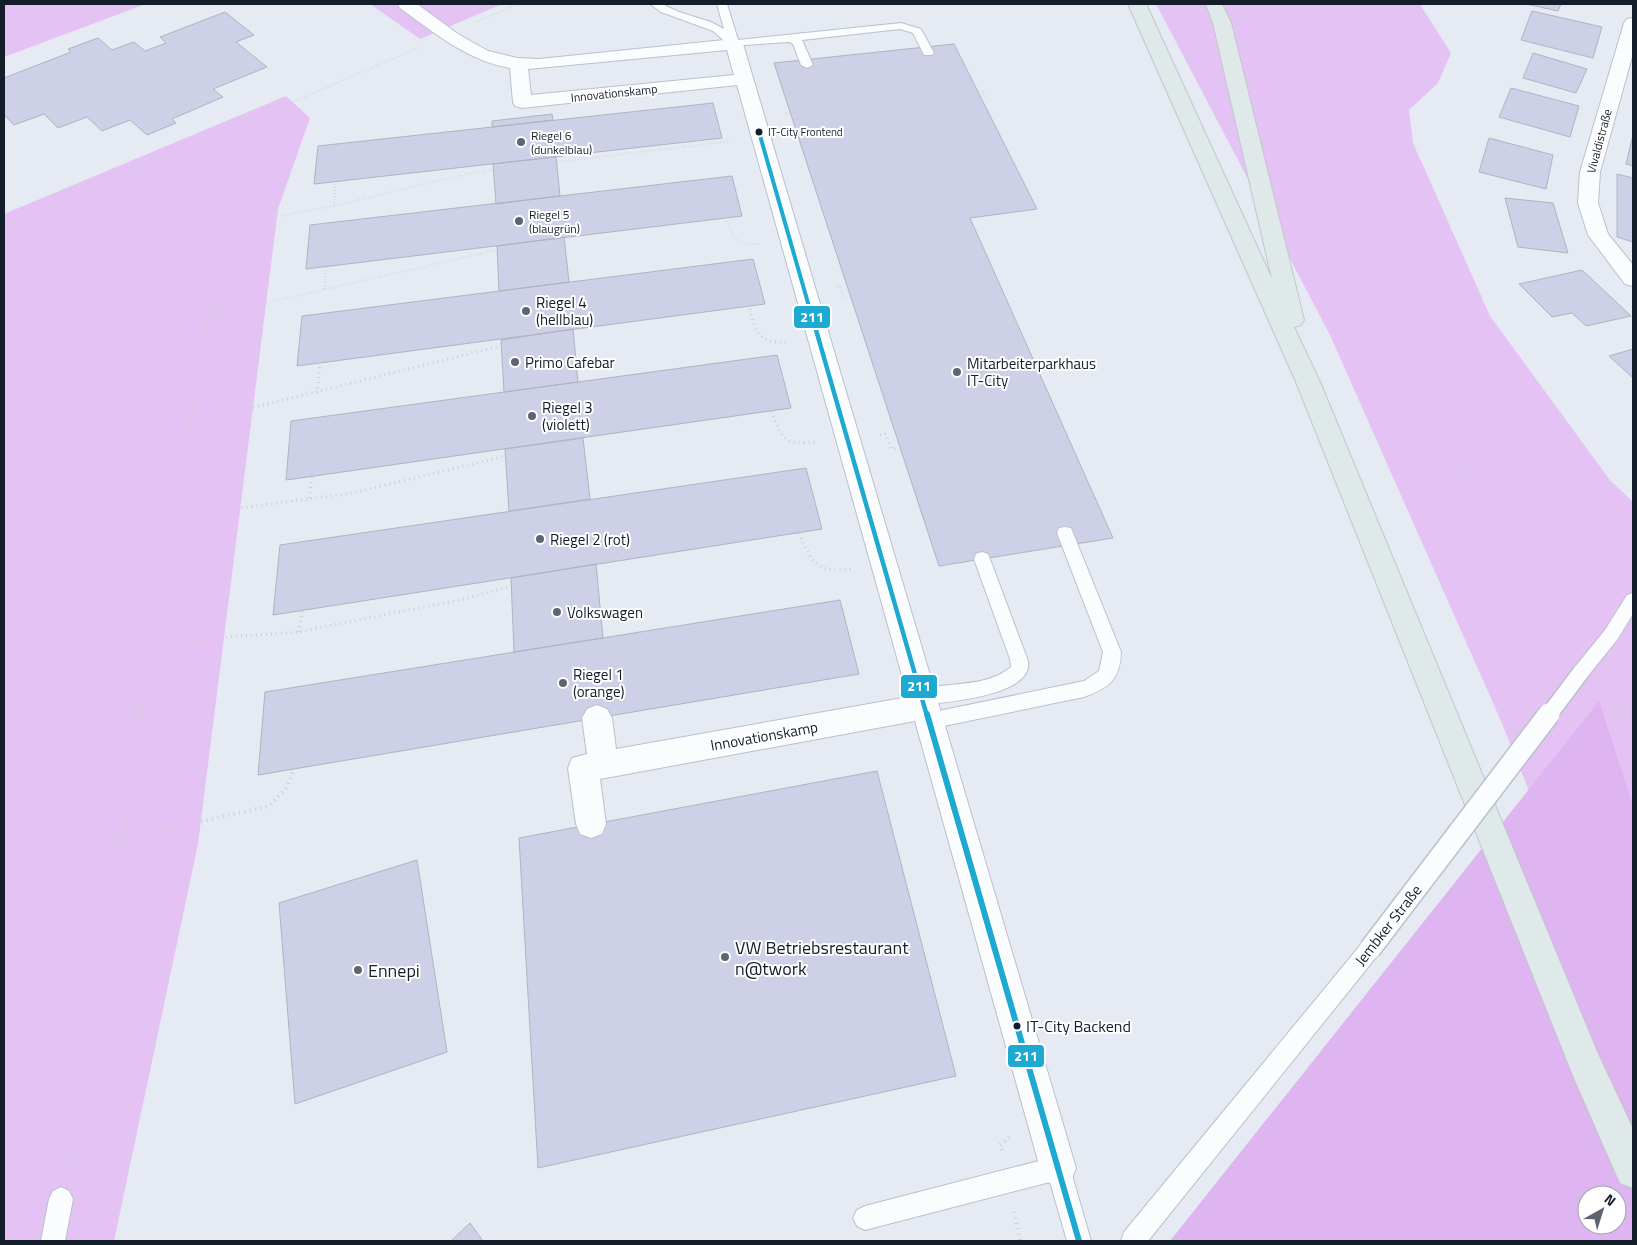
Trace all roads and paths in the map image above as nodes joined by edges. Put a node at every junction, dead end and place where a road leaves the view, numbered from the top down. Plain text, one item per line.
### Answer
1 (406, 4) edge
2 (518, 4) edge
3 (655, 4) edge
4 (722, 4) edge
5 (1137, 4) edge
6 (1214, 4) edge
7 (1259, 4) edge
8 (1628, 4) edge
9 (1633, 19) edge
10 (475, 22) dead end
11 (1633, 24) edge
12 (776, 39) junction
13 (734, 44) junction
14 (423, 45) dead end
15 (928, 53) dead end
16 (519, 64) junction
17 (807, 65) dead end
18 (744, 78) junction
19 (987, 100) dead end
20 (785, 114) dead end
21 (262, 116) junction
22 (761, 138) junction
23 (556, 162) dead end
24 (494, 170) dead end
25 (335, 182) dead end
26 (334, 206) junction
27 (726, 218) dead end
28 (230, 225) junction
29 (4, 226) edge
30 (790, 240) junction
31 (497, 250) dead end
32 (326, 266) dead end
33 (1633, 279) edge
34 (962, 282) dead end
35 (840, 286) dead end
36 (325, 289) junction
37 (749, 306) dead end
38 (207, 317) junction
39 (818, 337) junction
40 (501, 346) dead end
41 (320, 363) dead end
42 (1308, 382) junction
43 (318, 393) junction
44 (772, 411) dead end
45 (190, 423) junction
46 (1022, 429) dead end
47 (886, 434) dead end
48 (848, 438) junction
49 (505, 456) dead end
50 (312, 476) dead end
51 (310, 498) junction
52 (173, 522) junction
53 (799, 533) dead end
54 (1065, 533) dead end
55 (982, 559) dead end
56 (883, 563) junction
57 (4, 578) edge
58 (511, 586) dead end
59 (1633, 600) edge
60 (302, 610) dead end
61 (299, 632) junction
62 (1611, 635) junction
63 (152, 649) junction
64 (1581, 672) junction
65 (925, 708) junction
66 (141, 716) junction
67 (1629, 717) junction
68 (597, 718) dead end
69 (1633, 740) edge
70 (603, 765) junction
71 (294, 769) dead end
72 (591, 824) dead end
73 (121, 840) junction
74 (1058, 1168) junction
75 (1633, 1170) edge
76 (61, 1199) joint
77 (865, 1218) dead end
78 (53, 1241) edge
79 (1079, 1241) edge
80 (1133, 1241) edge

1 - 16 street
2 - 10 path
3 - 13 lane
4 - 13 lane
5 - 42 main road
6 - 42 main road
7 - 62 path
8 - 9 street
11 - 33 street, Vivaldistraße
12 - 13 lane
12 - 15 lane
12 - 17 lane
13 - 16 street
13 - 18 street
14 - 21 path
16 - 18 street, Innovationskamp
18 - 22 street
19 - 20 path
21 - 28 path
21 - 29 path
22 - 23 path
22 - 30 street
24 - 26 path
25 - 26 path
26 - 28 path
27 - 30 path
28 - 38 path
30 - 39 street
31 - 36 path
32 - 36 path
34 - 35 path
36 - 38 path
37 - 39 path
38 - 45 path
39 - 48 street
40 - 43 path
41 - 43 path
42 - 75 main road
43 - 45 path
44 - 48 path
45 - 52 path
46 - 47 path
48 - 56 street
49 - 51 path
50 - 51 path
51 - 52 path
52 - 63 path
53 - 56 path
54 - 65 lane
55 - 65 lane
56 - 65 street
57 - 66 path
58 - 61 path
59 - 62 lane, Jembker Straße
60 - 61 path
61 - 63 path
62 - 64 lane, Jembker Straße
62 - 67 path
63 - 66 path
64 - 67 path
64 - 80 lane, Jembker Straße, bridge
65 - 70 street, Innovationskamp
65 - 74 street
66 - 73 path
67 - 69 path
68 - 70 street
70 - 72 street, Innovationskamp
71 - 73 path
73 - 76 path
74 - 77 lane
74 - 79 lane
76 - 78 lane

